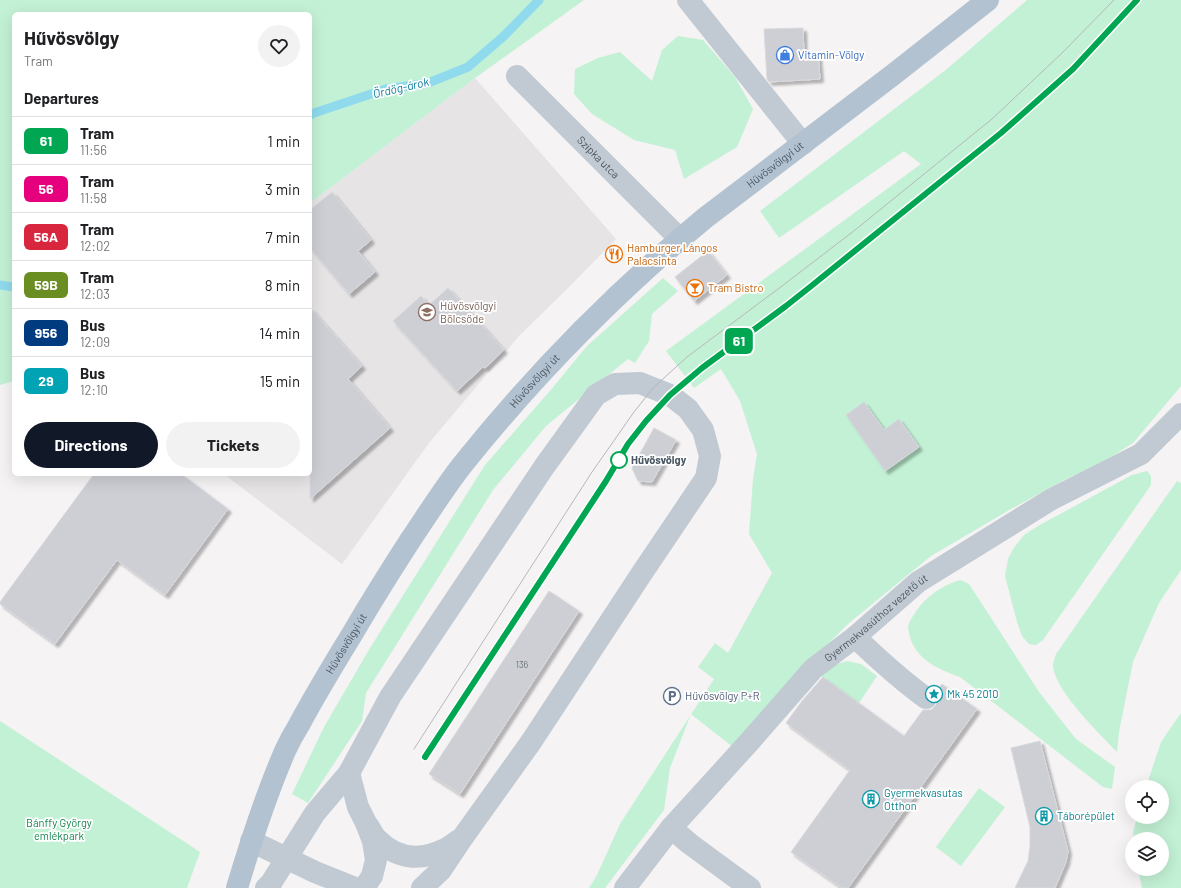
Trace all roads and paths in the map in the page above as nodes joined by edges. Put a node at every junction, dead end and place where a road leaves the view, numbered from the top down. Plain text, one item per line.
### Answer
1 (688, 0) edge
2 (988, 0) edge
3 (517, 76) dead end
4 (802, 144) junction
5 (680, 239) junction
6 (1181, 414) edge
7 (855, 637) junction
8 (926, 698) dead end
9 (349, 773) junction
10 (366, 823) junction
11 (671, 828) junction
12 (463, 837) junction
13 (251, 841) junction
14 (287, 858) junction
15 (272, 886) edge
16 (237, 888) edge
17 (355, 888) edge
18 (364, 888) edge
19 (422, 888) edge
20 (625, 888) edge
21 (750, 888) edge

1 - 4 street
2 - 4 main road, Hűvösvölgyi út
3 - 5 street, Szipka utca
4 - 5 main road, Hűvösvölgyi út
5 - 13 main road, Hűvösvölgyi út
6 - 7 street, Gyermekvasúthoz vezető út
7 - 8 street
7 - 11 street, Gyermekvasúthoz vezető út
9 - 10 street
9 - 12 street
9 - 14 street
10 - 12 street
10 - 18 street
11 - 20 street, Gyermekvasúthoz vezető út
11 - 21 street
12 - 19 street
13 - 14 street
13 - 15 street
13 - 16 main road, Hűvösvölgyi út
14 - 15 street
14 - 17 street

